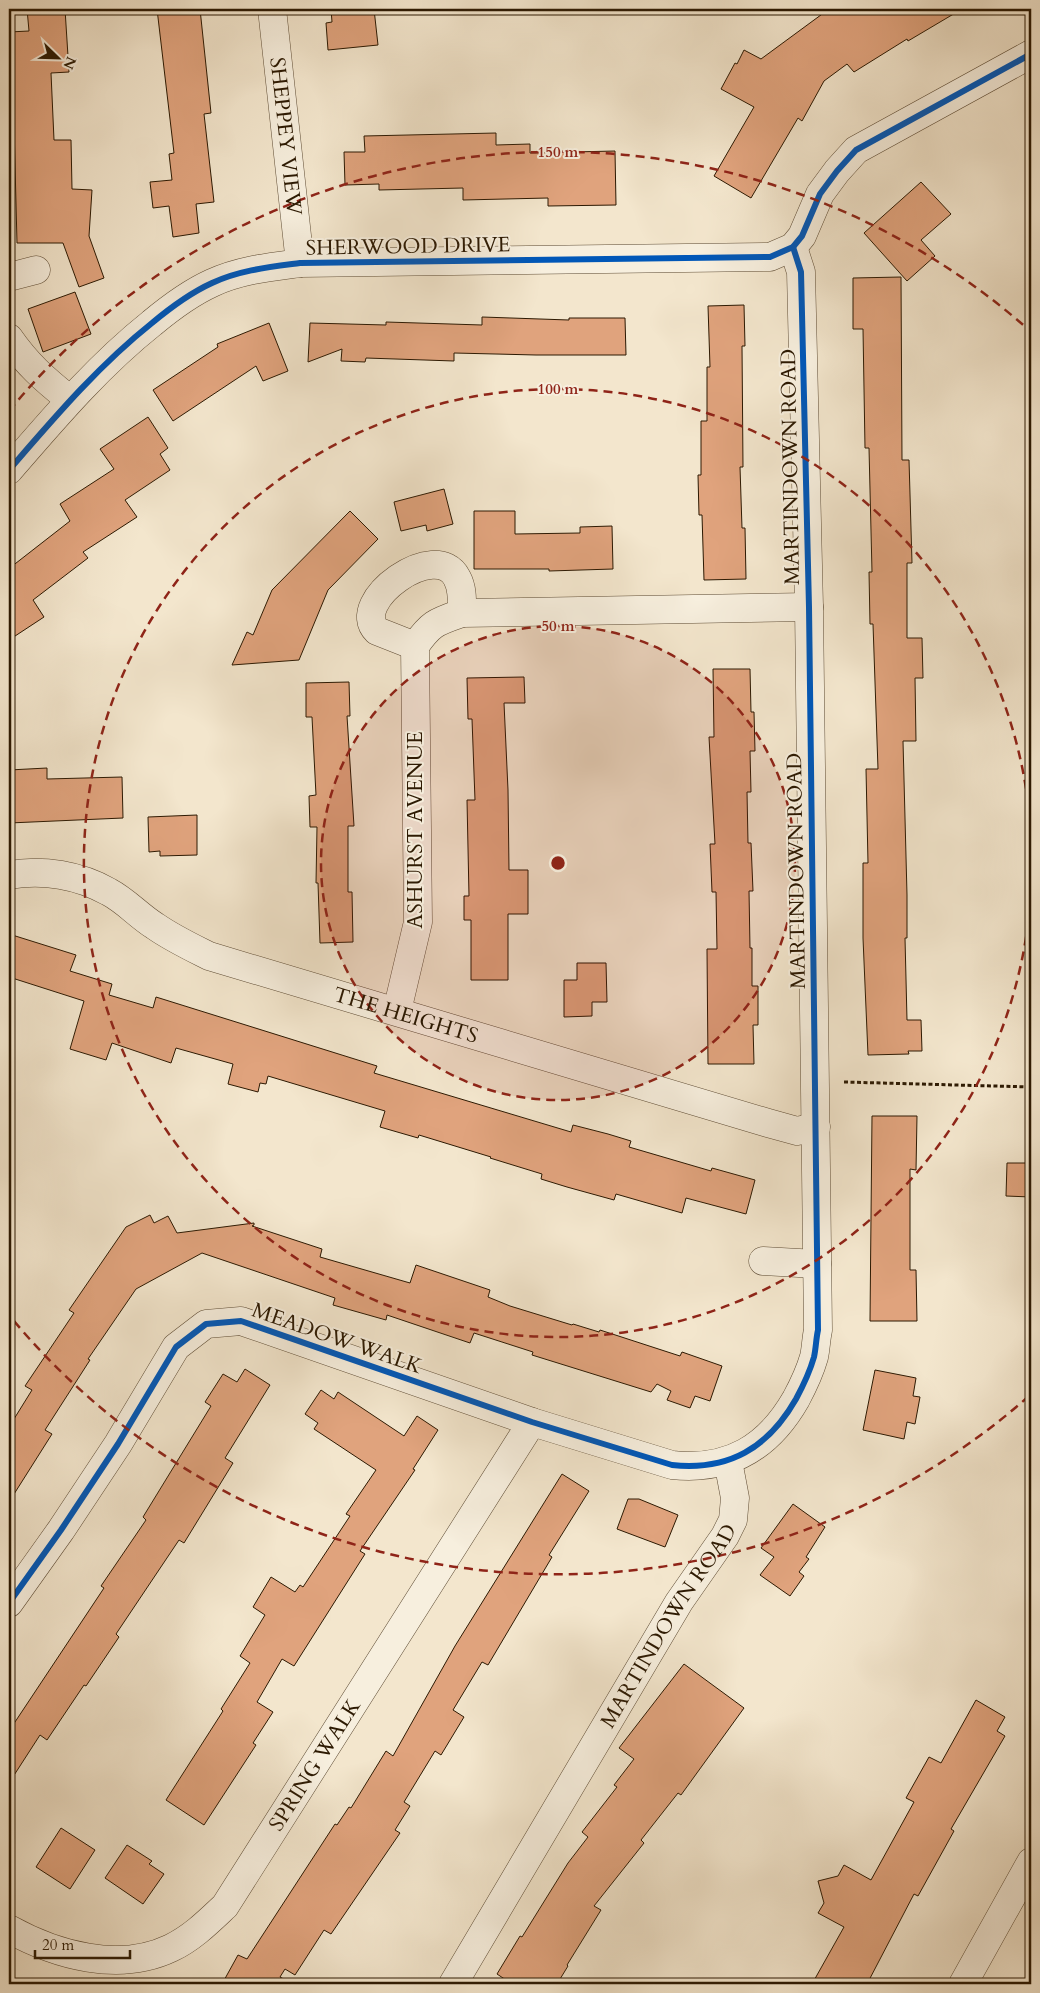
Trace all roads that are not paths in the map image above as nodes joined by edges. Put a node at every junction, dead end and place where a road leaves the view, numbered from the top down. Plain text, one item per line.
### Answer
1 (272, 9) edge
2 (1031, 54) edge
3 (793, 247) junction
4 (300, 263) junction
5 (36, 270) dead end
6 (9, 278) edge
7 (9, 338) edge
8 (69, 399) junction
9 (9, 470) edge
10 (809, 607) junction
11 (462, 613) junction
12 (415, 646) junction
13 (9, 875) edge
14 (397, 1011) junction
15 (816, 1127) junction
16 (763, 1261) dead end
17 (817, 1264) junction
18 (532, 1422) junction
19 (728, 1461) junction
20 (9, 1603) edge
21 (1031, 1862) edge
22 (9, 1930) edge
23 (453, 1984) edge
24 (963, 1984) edge

1 - 4 street, SHEPPEY VIEW
2 - 3 street
3 - 4 street, SHERWOOD DRIVE
3 - 10 street, MARTINDOWN ROAD
4 - 8 street, SHERWOOD DRIVE
5 - 6 street
7 - 8 street
8 - 9 street, SHERWOOD DRIVE
10 - 11 street
10 - 15 street, MARTINDOWN ROAD
11 - 12 street
11 - 12 street
12 - 14 street, ASHURST AVENUE
13 - 14 street, THE HEIGHTS
14 - 15 street, THE HEIGHTS
15 - 17 street, MARTINDOWN ROAD
16 - 17 street
17 - 19 street, MARTINDOWN ROAD
18 - 19 street, MEADOW WALK
18 - 20 street, MEADOW WALK
18 - 22 street, SPRING WALK
19 - 23 street, MARTINDOWN ROAD
21 - 24 street

